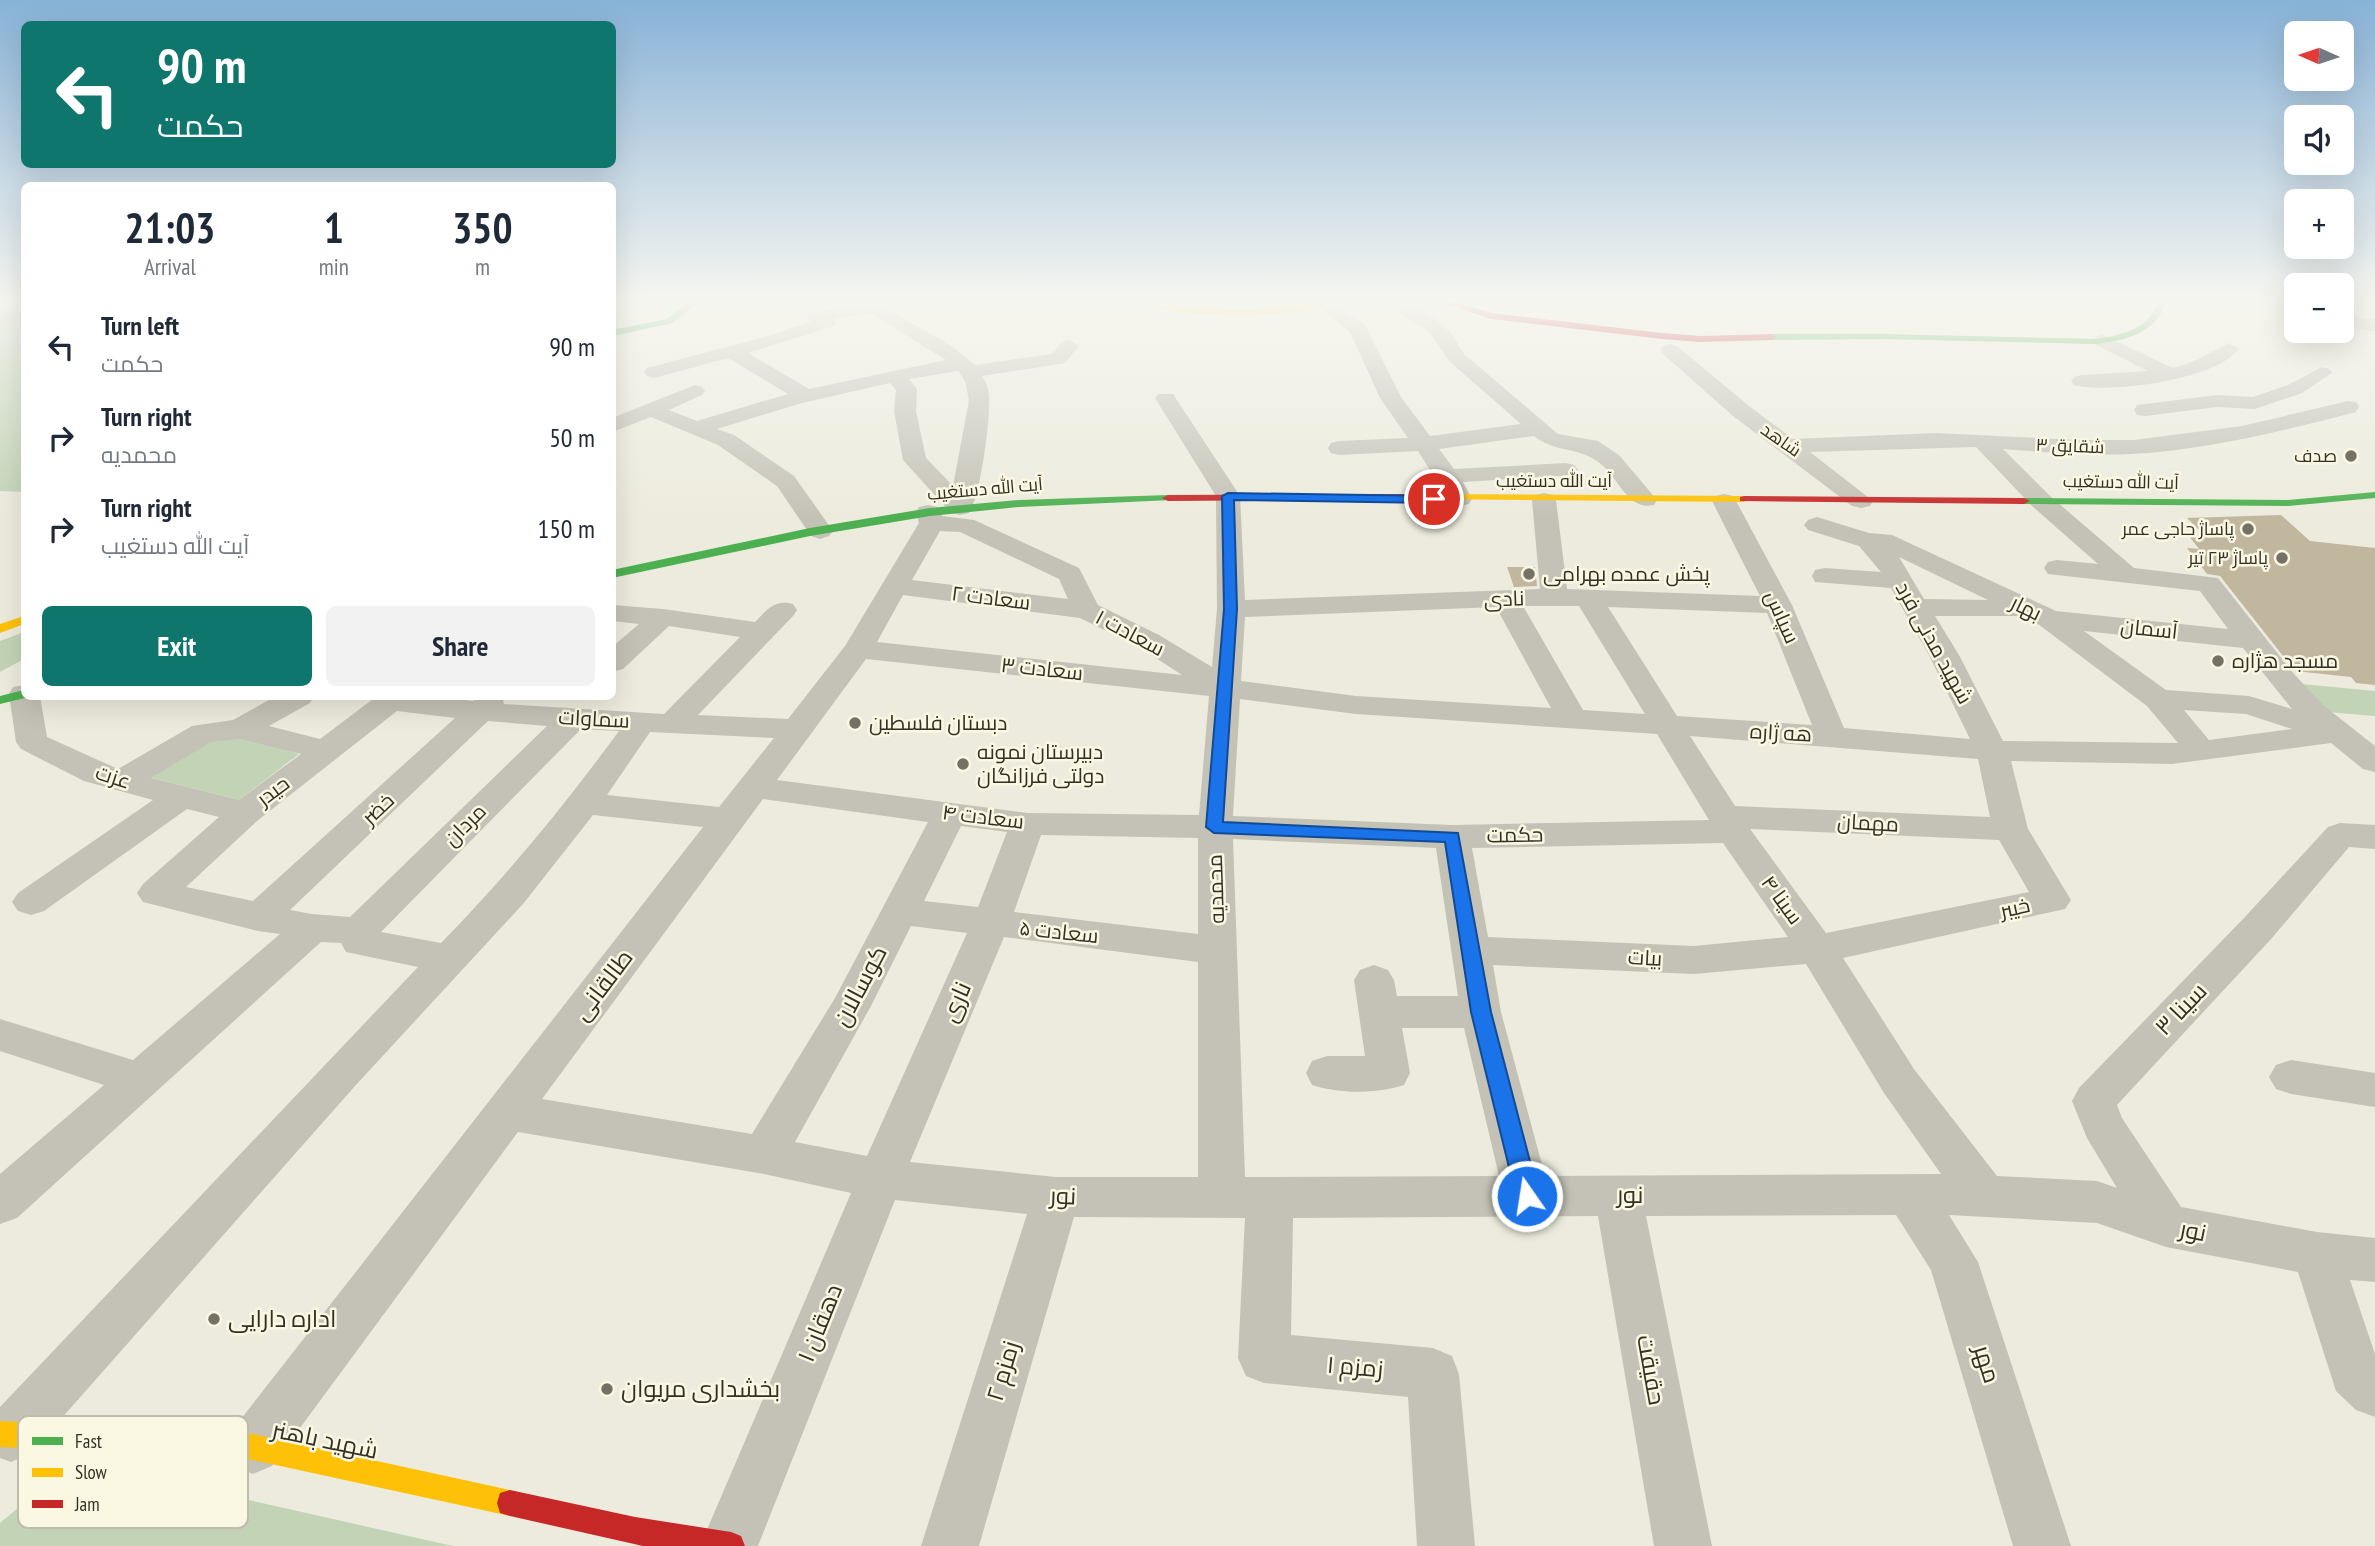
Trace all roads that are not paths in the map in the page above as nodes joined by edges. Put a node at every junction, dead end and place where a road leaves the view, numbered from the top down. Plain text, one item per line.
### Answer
1 (767, 373) edge
2 (920, 373) edge
3 (968, 373) edge
4 (1379, 373) edge
5 (1474, 373) edge
6 (1698, 373) edge
7 (2167, 373) edge
8 (2169, 373) edge
9 (2322, 373) dead end
10 (895, 376) junction
11 (2081, 381) dead end
12 (695, 391) dead end
13 (805, 395) junction
14 (1166, 398) dead end
15 (2232, 402) junction
16 (2348, 407) dead end
17 (2145, 410) dead end
18 (654, 411) junction
19 (616, 425) edge
20 (697, 428) junction
21 (1540, 428) junction
22 (1982, 440) junction
23 (1423, 444) junction
24 (1787, 446) junction
25 (1339, 448) dead end
26 (1566, 470) dead end
27 (1447, 476) junction
28 (2375, 495) edge
29 (1228, 496) junction
30 (1460, 499) junction
31 (1544, 500) junction
32 (1644, 500) junction
33 (1861, 500) junction
34 (1724, 501) junction
35 (2041, 501) junction
36 (940, 514) junction
37 (1817, 525) dead end
38 (820, 531) junction
39 (1868, 541) junction
40 (2057, 568) dead end
41 (616, 573) edge
42 (1825, 576) dead end
43 (2127, 576) junction
44 (1900, 581) junction
45 (894, 586) junction
46 (1571, 597) junction
47 (1505, 598) junction
48 (1779, 605) junction
49 (1916, 607) junction
50 (1231, 609) junction
51 (783, 610) dead end
52 (1087, 610) junction
53 (616, 613) edge
54 (2038, 614) junction
55 (663, 617) junction
56 (21, 621) edge
57 (0, 629) edge
58 (763, 632) junction
59 (2250, 640) junction
60 (858, 649) junction
61 (616, 659) edge
62 (1227, 689) junction
63 (21, 695) edge
64 (0, 699) edge
65 (2158, 699) junction
66 (25, 700) edge
67 (292, 700) edge
68 (394, 700) edge
69 (410, 700) edge
70 (487, 705) edge
71 (566, 711) edge
72 (1573, 720) junction
73 (657, 723) junction
74 (1670, 727) junction
75 (241, 729) junction
76 (797, 729) junction
77 (2336, 733) junction
78 (1832, 736) junction
79 (2200, 750) junction
80 (327, 751) junction
81 (1992, 751) junction
82 (2375, 762) edge
83 (122, 781) junction
84 (754, 787) junction
85 (180, 797) junction
86 (584, 803) junction
87 (245, 813) junction
88 (950, 813) junction
89 (729, 819) junction
90 (1028, 824) junction
91 (1729, 824) junction
92 (1214, 827) junction
93 (2010, 829) junction
94 (1452, 837) junction
95 (2375, 837) edge
96 (31, 902) dead end
97 (899, 911) junction
98 (258, 918) junction
99 (990, 924) junction
100 (312, 928) junction
101 (359, 931) junction
102 (1817, 949) junction
103 (1218, 950) junction
104 (1472, 950) junction
105 (449, 959) junction
106 (1481, 1012) junction
107 (0, 1035) edge
108 (1327, 1073) dead end
109 (2291, 1077) dead end
110 (142, 1080) junction
111 (2375, 1090) edge
112 (508, 1112) junction
113 (764, 1155) junction
114 (880, 1178) junction
115 (1908, 1193) junction
116 (1618, 1195) junction
117 (1527, 1196) junction
118 (1984, 1196) junction
119 (1056, 1197) junction
120 (1247, 1198) junction
121 (0, 1203) edge
122 (2166, 1226) junction
123 (2317, 1254) junction
124 (2375, 1260) edge
125 (2375, 1391) edge
126 (22, 1416) edge
127 (18, 1420) edge
128 (5, 1434) edge
129 (248, 1447) edge
130 (253, 1447) junction
131 (636, 1538) edge
132 (730, 1546) edge
133 (950, 1546) edge
134 (1446, 1546) edge
135 (1683, 1546) edge
136 (2042, 1546) edge

1 - 13 street
2 - 10 street
3 - 36 street
4 - 23 street
5 - 21 street
6 - 24 street, شاهد
7 - 11 street
8 - 15 street
9 - 15 street
10 - 13 street
10 - 36 street
12 - 18 street
13 - 20 street
14 - 29 street
15 - 17 street
16 - 22 street, شقایق ۳
18 - 19 street
18 - 20 street
20 - 38 street
21 - 23 street
21 - 32 street
22 - 24 street, شقایق ۳
22 - 35 street
23 - 25 street
23 - 27 street
24 - 33 street, شاهد
26 - 27 street
27 - 30 street
28 - 35 street, آیت الله دستغیب
29 - 30 street, آیت الله دستغیب
29 - 36 street, آیت الله دستغیب
29 - 50 street, محمدیه
30 - 31 street, آیت الله دستغیب
31 - 32 street, آیت الله دستغیب
31 - 46 street
32 - 34 street, آیت الله دستغیب
33 - 34 street, آیت الله دستغیب
33 - 35 street, آیت الله دستغیب
34 - 48 street, سپاس
35 - 43 street
36 - 38 street, آیت الله دستغیب
36 - 45 street, طالقانی
36 - 52 street, سعادت ۱
37 - 39 street, بهار
38 - 41 street, آیت الله دستغیب
39 - 44 street, شهید مدنی فرد
39 - 54 street, بهار
40 - 43 street
42 - 44 street
43 - 59 street
44 - 49 street, شهید مدنی فرد
45 - 52 street, سعادت ۲
45 - 60 street, طالقانی
46 - 47 street, نادی
46 - 48 street, نادی
46 - 74 street, سینا ۴
47 - 50 street, نادی
47 - 72 street
48 - 78 street, سپاس
49 - 54 street
49 - 81 street, شهید مدنی فرد
50 - 62 street, محمدیه
51 - 58 street
52 - 62 street, سعادت ۱
53 - 55 street
54 - 59 street, آسمان
54 - 65 street, بهار
55 - 58 street
55 - 61 street
56 - 57 street
58 - 73 street
59 - 77 street
60 - 62 street, سعادت ۳
60 - 76 street, طالقانی
62 - 72 street, هه ژاره
62 - 92 street, محمدیه
63 - 64 street
65 - 77 street
65 - 79 street, بهار
66 - 83 street, عزت
67 - 75 street
68 - 80 street, حیدر
69 - 70 street, سماوات
70 - 71 street, سماوات
70 - 98 street, خضر
71 - 73 street, سماوات
71 - 101 street, مردان
72 - 74 street, هه ژاره
73 - 76 street, سماوات
73 - 86 street
74 - 78 street, هه ژاره
74 - 91 street, سینا ۴
75 - 80 street
75 - 83 street
76 - 84 street, طالقانی
77 - 79 street, هه ژاره
77 - 82 street
78 - 81 street, هه ژاره
79 - 81 street, هه ژاره
80 - 87 street, حیدر
81 - 93 street, خیبر
83 - 85 street, عزت
84 - 88 street, سعادت ۴
84 - 89 street, طالقانی
85 - 87 street, عزت
85 - 96 street
86 - 89 street
86 - 105 street
87 - 98 street, حیدر
88 - 90 street, سعادت ۴
88 - 97 street, کوسالان
89 - 112 street, طالقانی
90 - 92 street, سعادت ۴
90 - 99 street, ناری
91 - 93 street, مهمان
91 - 94 street, حکمت
91 - 102 street, سینا ۴
92 - 94 street, حکمت
92 - 103 street, محمدیه
93 - 102 street, خیبر
94 - 104 street
95 - 122 street, سینا ۳
97 - 99 street, سعادت ۵
97 - 113 street, کوسالان
98 - 100 street
99 - 103 street, سعادت ۵
99 - 114 street, ناری
100 - 101 street
100 - 110 street
101 - 105 street
102 - 104 street, بیات
102 - 118 street, سینا ۴
103 - 120 street, محمدیه
104 - 106 street
105 - 126 street
106 - 108 street
106 - 117 street
107 - 110 street
109 - 111 street
110 - 121 street
112 - 113 street, نور
112 - 130 street, طالقانی
113 - 114 street, نور
114 - 119 street, نور
114 - 132 street, دهقان ۱
115 - 116 street, نور
115 - 118 street, نور
115 - 136 street, مهر
116 - 117 street, نور
116 - 135 street, حقیقت
117 - 120 street, نور
118 - 122 street, نور
119 - 120 street, نور
119 - 133 street, زمزم ۲
120 - 134 street, زمزم ۱
122 - 123 street, نور
123 - 124 street, نور
123 - 125 street
127 - 128 street
129 - 130 street, شهید باهنر
130 - 131 street, شهید باهنر
131 - 132 street, شهید باهنر

